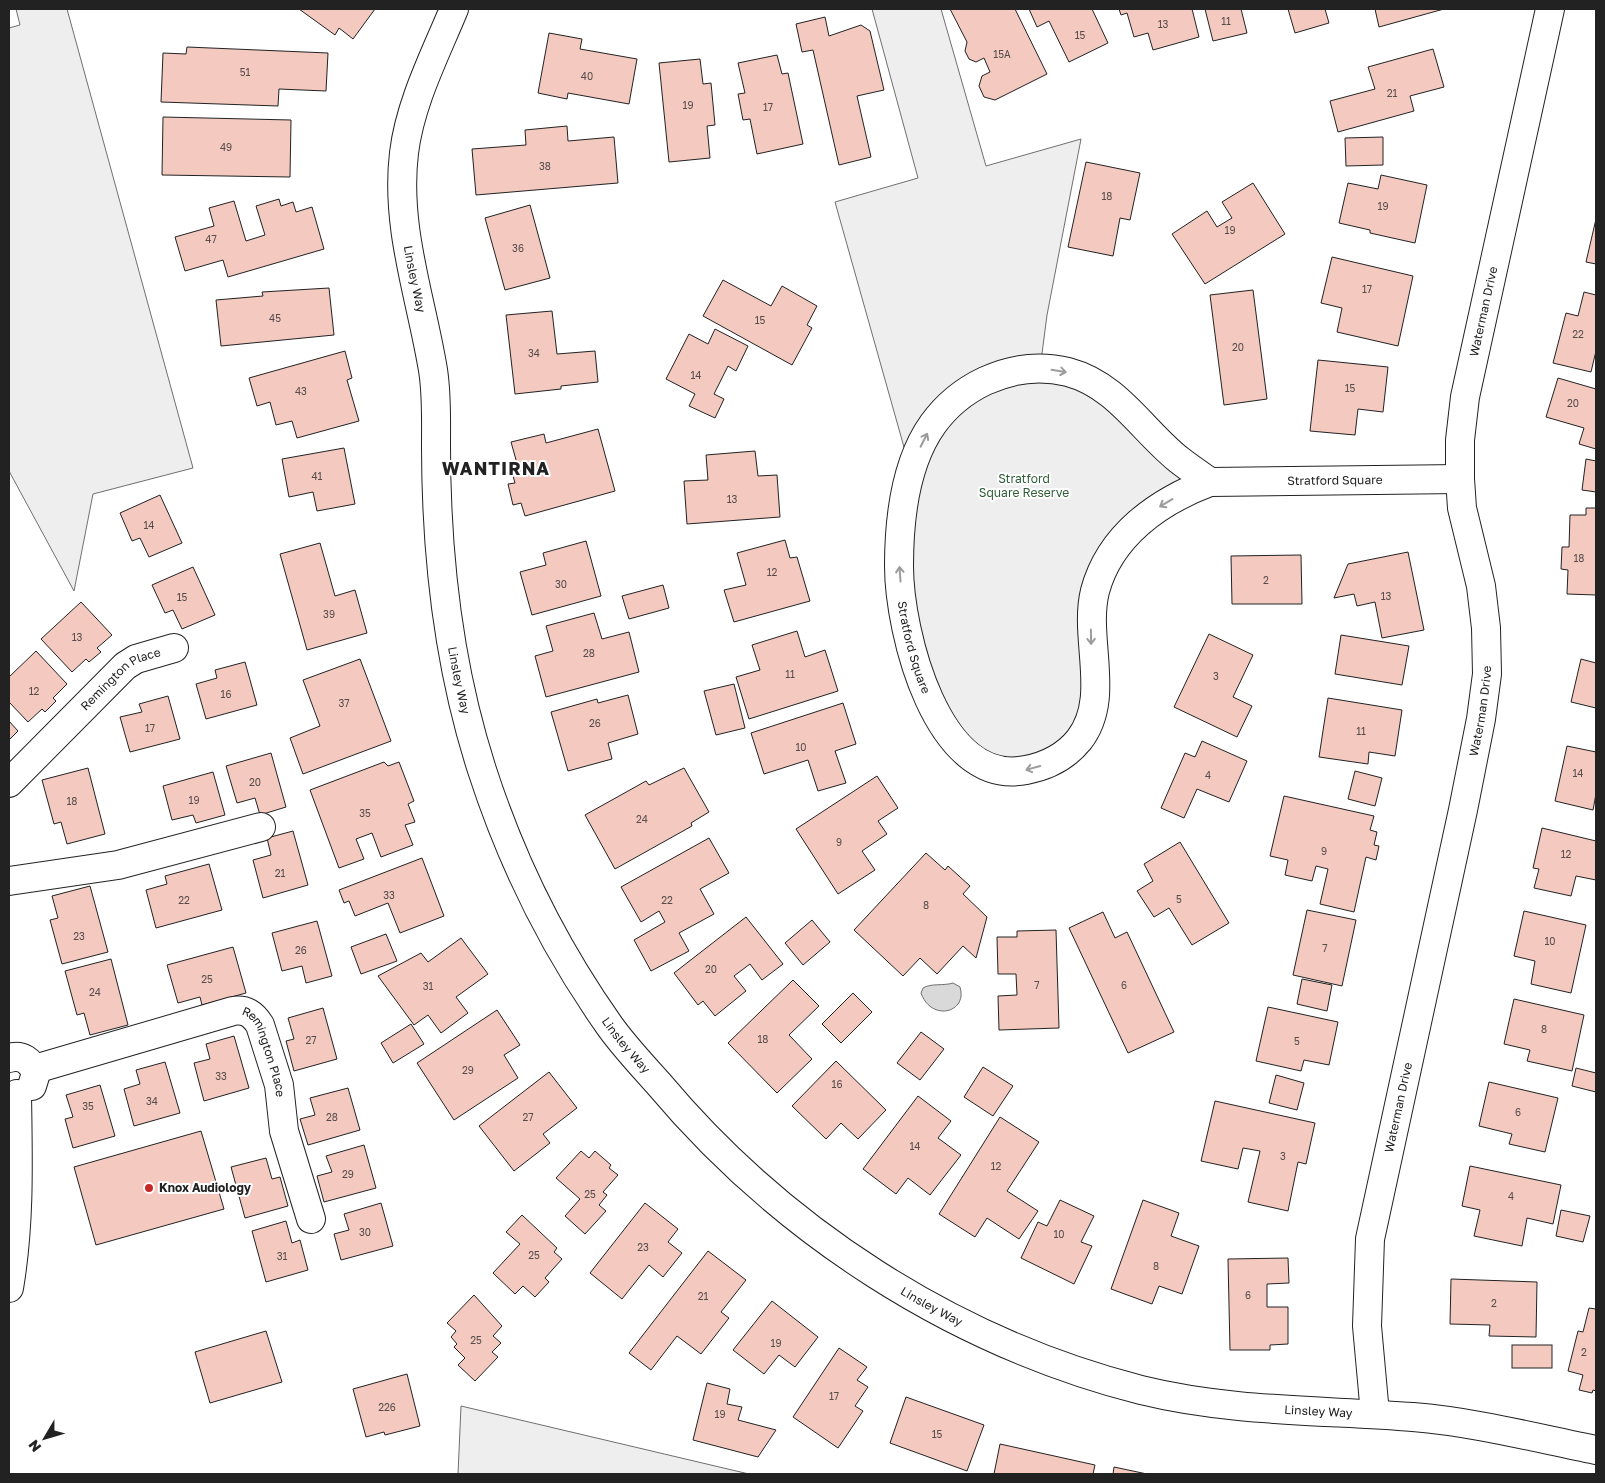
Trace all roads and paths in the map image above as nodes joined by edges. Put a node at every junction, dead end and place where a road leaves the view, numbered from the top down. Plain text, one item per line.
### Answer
1 (454, 9) edge
2 (1550, 9) edge
3 (1460, 479) junction
4 (1210, 482) junction
5 (174, 648) dead end
6 (9, 783) edge
7 (261, 827) dead end
8 (9, 880) edge
9 (9, 1058) edge
10 (34, 1069) junction
11 (13, 1093) edge
12 (311, 1219) dead end
13 (9, 1288) edge
14 (1375, 1414) junction
15 (1596, 1450) edge

1 - 14 street, Linsley Way
2 - 3 street, Waterman Drive
3 - 4 street, Stratford Square
3 - 14 street, Waterman Drive
4 -> 4 street, Stratford Square
5 - 6 street, Remington Place
7 - 8 street
9 - 10 street
10 - 11 street
10 - 12 street, Remington Place
11 - 13 street
14 - 15 street, Linsley Way

